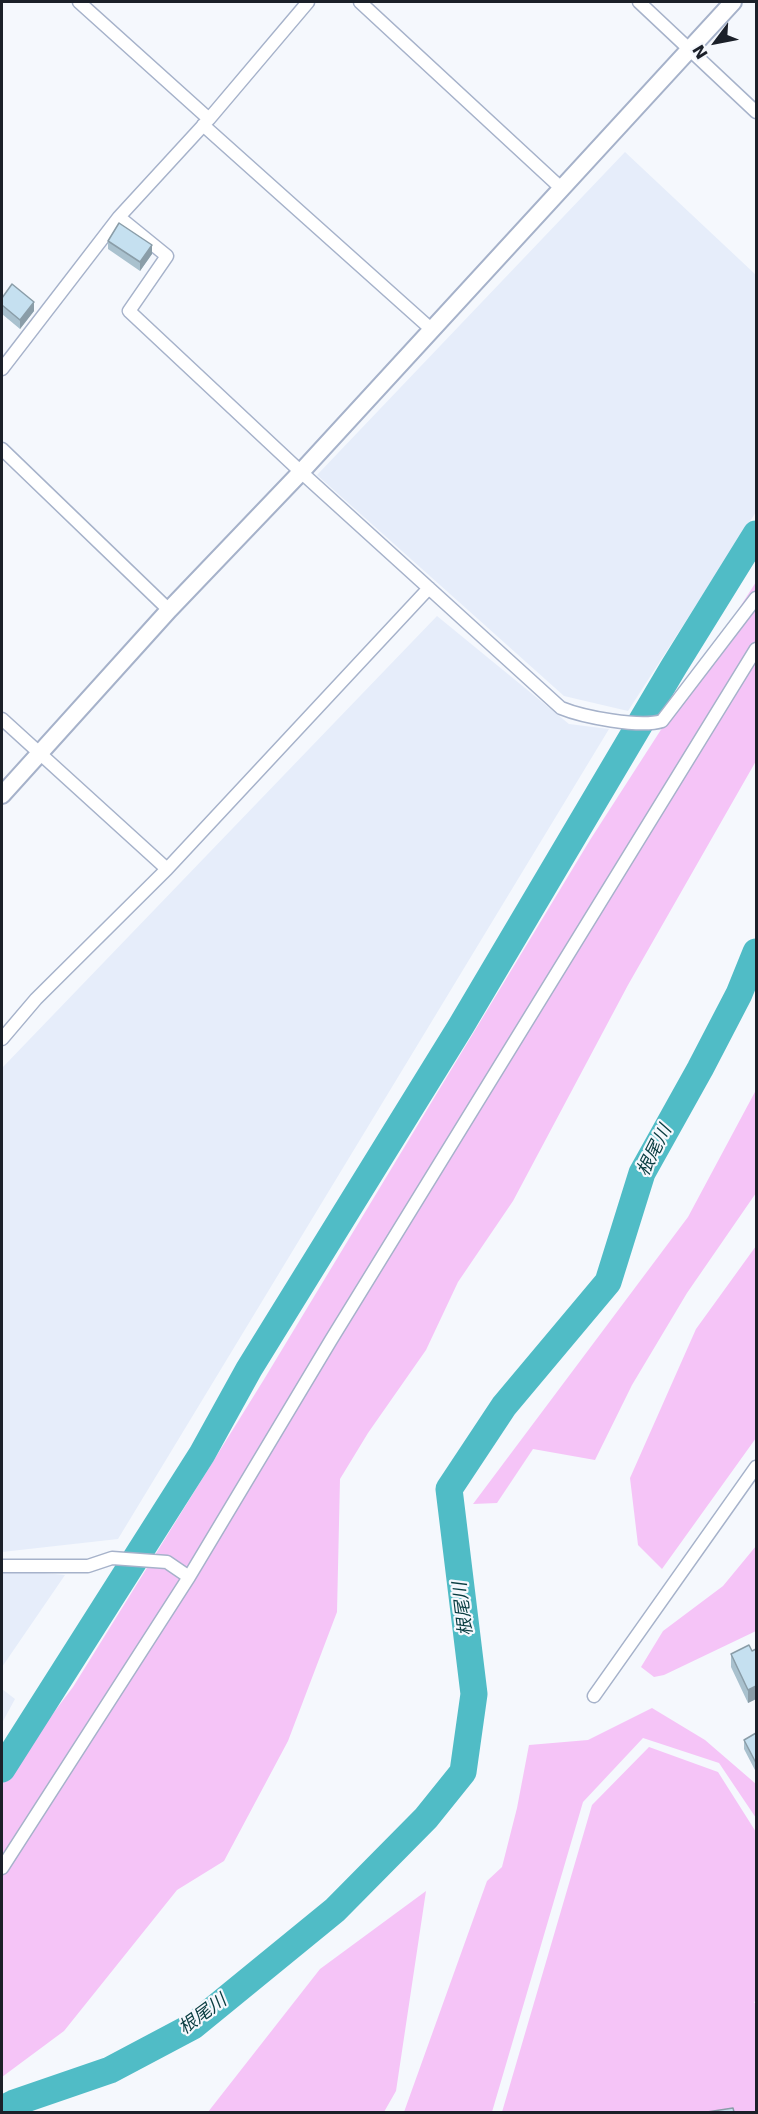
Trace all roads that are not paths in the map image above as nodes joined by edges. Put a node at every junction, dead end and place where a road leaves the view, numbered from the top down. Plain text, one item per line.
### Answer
1 (79, 2) edge
2 (308, 2) edge
3 (360, 2) edge
4 (639, 2) edge
5 (733, 2) edge
6 (690, 48) junction
7 (756, 112) edge
8 (206, 122) junction
9 (561, 188) junction
10 (119, 217) junction
11 (432, 329) junction
12 (2, 369) edge
13 (2, 449) edge
14 (301, 472) junction
15 (429, 588) junction
16 (756, 598) edge
17 (169, 610) junction
18 (756, 649) edge
19 (2, 719) edge
20 (40, 753) junction
21 (2, 795) edge
22 (167, 869) junction
23 (2, 1039) edge
24 (756, 1467) edge
25 (2, 1566) edge
26 (189, 1577) junction
27 (594, 1696) dead end
28 (2, 1868) edge

1 - 8 street
2 - 8 street
3 - 9 street
4 - 6 street
5 - 6 street
6 - 7 street
6 - 9 street
8 - 10 street
8 - 11 street
9 - 11 street
10 - 12 street
10 - 14 street
11 - 14 street
13 - 17 street
14 - 15 street
14 - 17 street
15 - 16 street
15 - 22 street
17 - 20 street
18 - 26 street
19 - 20 street
20 - 21 street
20 - 22 street
22 - 23 street
24 - 27 street
25 - 26 street
26 - 28 street

